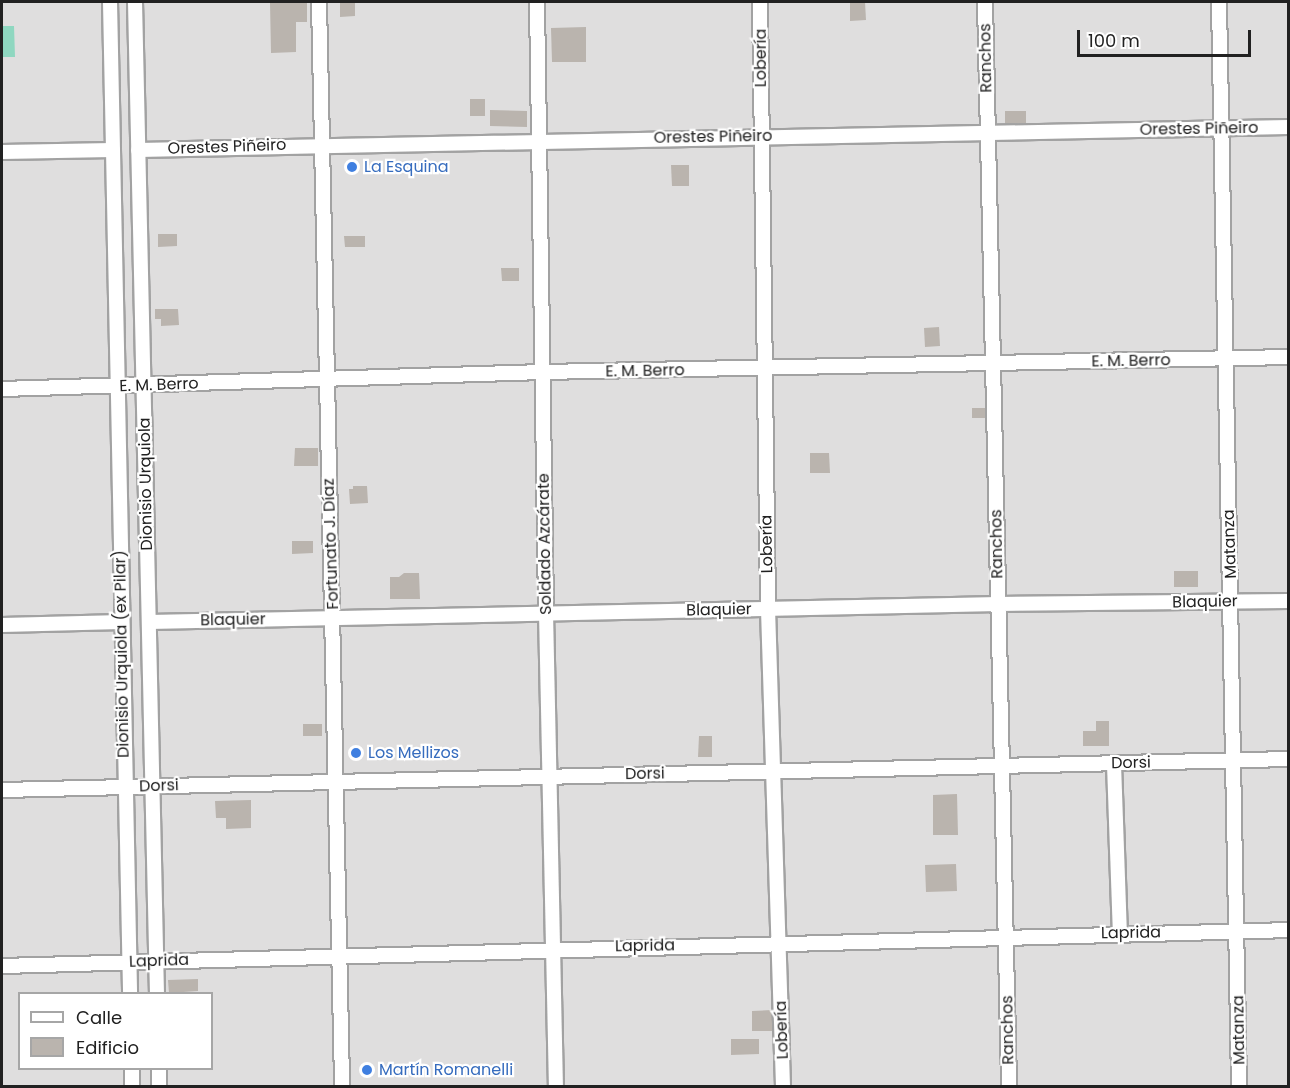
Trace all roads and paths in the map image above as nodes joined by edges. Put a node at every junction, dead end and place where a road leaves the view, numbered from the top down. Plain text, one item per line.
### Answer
1 (110, 2) edge
2 (135, 2) edge
3 (319, 2) edge
4 (537, 2) edge
5 (760, 2) edge
6 (985, 2) edge
7 (1219, 2) edge
8 (1288, 127) edge
9 (1222, 128) junction
10 (988, 133) junction
11 (761, 136) junction
12 (538, 140) junction
13 (322, 144) junction
14 (113, 150) junction
15 (138, 150) junction
16 (2, 152) edge
17 (1288, 357) edge
18 (1224, 359) junction
19 (993, 364) junction
20 (765, 370) junction
21 (543, 372) junction
22 (326, 378) junction
23 (143, 386) junction
24 (117, 387) junction
25 (2, 389) edge
26 (1288, 601) edge
27 (1232, 602) junction
28 (999, 604) junction
29 (768, 609) junction
30 (546, 612) junction
31 (333, 617) junction
32 (122, 622) junction
33 (149, 622) junction
34 (2, 625) edge
35 (1288, 759) edge
36 (1233, 760) junction
37 (1114, 764) junction
38 (1000, 765) junction
39 (775, 771) junction
40 (551, 776) junction
41 (336, 780) junction
42 (125, 786) junction
43 (154, 786) junction
44 (2, 790) edge
45 (1288, 930) edge
46 (1238, 931) junction
47 (1120, 933) junction
48 (1006, 937) junction
49 (779, 943) junction
50 (553, 948) junction
51 (339, 955) junction
52 (157, 961) junction
53 (130, 962) junction
54 (2, 966) edge
55 (130, 992) edge
56 (158, 992) edge
57 (132, 1070) edge
58 (159, 1070) edge
59 (132, 1086) edge
60 (159, 1086) edge
61 (342, 1086) edge
62 (556, 1086) edge
63 (783, 1086) edge
64 (1009, 1086) edge
65 (1239, 1086) edge

1 - 14 street
2 - 15 street, Dionisio Urquiola
3 - 13 street, Fortunato J. Díaz
4 - 12 street, Soldado Azcárate
5 - 11 street, Lobería
6 - 10 street, Ranchos
7 - 9 street, Matanza
8 - 9 street, Orestes Piñeiro
9 - 10 street, Orestes Piñeiro
9 - 18 street, Matanza
10 - 11 street, Orestes Piñeiro
10 - 19 street, Ranchos
11 - 12 street, Orestes Piñeiro
11 - 20 street, Lobería
12 - 13 street, Orestes Piñeiro
12 - 21 street, Soldado Azcárate
13 - 15 street, Orestes Piñeiro
13 - 22 street, Fortunato J. Díaz
14 - 16 street
14 - 24 street
15 - 23 street, Dionisio Urquiola
17 - 18 street, E. M. Berro
18 - 19 street, E. M. Berro
18 - 27 street, Matanza
19 - 20 street, E. M. Berro
19 - 28 street, Ranchos
20 - 21 street, E. M. Berro
20 - 29 street, Lobería
21 - 22 street, E. M. Berro
21 - 30 street, Soldado Azcárate
22 - 23 street, E. M. Berro
22 - 31 street, Fortunato J. Díaz
23 - 24 street, E. M. Berro
23 - 33 street, Dionisio Urquiola
24 - 25 street, E. M. Berro
24 - 32 street, Dionisio Urquiola (ex Pilar)
26 - 27 street, Blaquier
27 - 28 street, Blaquier
27 - 36 street, Matanza
28 - 29 street, Blaquier
28 - 38 street, Ranchos
29 - 30 street, Blaquier
29 - 39 street, Lobería
30 - 31 street, Blaquier
30 - 40 street, Soldado Azcárate
31 - 33 street, Blaquier
31 - 41 street, Fortunato J. Díaz
32 - 34 street
32 - 42 street, Dionisio Urquiola (ex Pilar)
33 - 43 street, Dionisio Urquiola
35 - 36 street, Dorsi
36 - 37 street, Dorsi
36 - 46 street, Matanza
37 - 38 street, Dorsi
37 - 47 street
38 - 39 street, Dorsi
38 - 48 street, Ranchos
39 - 40 street, Dorsi
39 - 49 street, Lobería
40 - 41 street, Dorsi
40 - 50 street, Soldado Azcárate
41 - 43 street, Dorsi
41 - 51 street, Fortunato J. Díaz
42 - 43 street, Dorsi
42 - 44 street, Dorsi
42 - 53 street, Dionisio Urquiola (ex Pilar)
43 - 52 street
45 - 46 street, Laprida
46 - 47 street, Laprida
46 - 65 street, Matanza
47 - 48 street, Laprida
48 - 49 street, Laprida
48 - 64 street, Ranchos
49 - 50 street, Laprida
49 - 63 street, Lobería
50 - 51 street, Laprida
50 - 62 street, Soldado Azcárate
51 - 52 street, Laprida
51 - 61 street, Fortunato J. Díaz
52 - 53 street, Laprida
52 - 56 street
53 - 54 street, Laprida
53 - 55 street, Dionisio Urquiola (ex Pilar)
57 - 59 street
58 - 60 street

